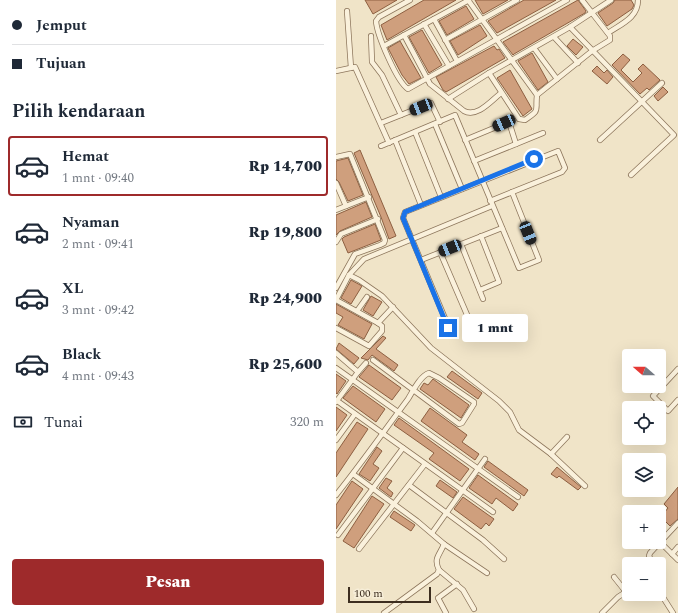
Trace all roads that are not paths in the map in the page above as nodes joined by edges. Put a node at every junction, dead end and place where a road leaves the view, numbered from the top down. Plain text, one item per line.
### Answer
1 (410, 0) edge
2 (468, 0) edge
3 (517, 0) edge
4 (567, 0) edge
5 (582, 0) edge
6 (611, 0) edge
7 (638, 0) edge
8 (347, 11) dead end
9 (591, 12) junction
10 (434, 19) junction
11 (481, 20) junction
12 (424, 24) junction
13 (570, 28) junction
14 (608, 33) junction
15 (404, 34) junction
16 (371, 36) dead end
17 (554, 37) junction
18 (445, 40) junction
19 (498, 40) junction
20 (384, 46) junction
21 (534, 48) junction
22 (592, 51) junction
23 (457, 61) junction
24 (512, 62) junction
25 (578, 63) junction
26 (449, 66) junction
27 (351, 68) junction
28 (336, 71) edge
29 (489, 73) junction
30 (426, 79) junction
31 (557, 79) junction
32 (662, 83) dead end
33 (501, 94) junction
34 (537, 95) junction
35 (448, 99) junction
36 (641, 101) junction
37 (401, 115) junction
38 (381, 123) junction
39 (437, 123) junction
40 (415, 132) junction
41 (543, 133) dead end
42 (676, 133) edge
43 (395, 140) junction
44 (465, 140) junction
45 (600, 140) dead end
46 (389, 143) junction
47 (516, 144) junction
48 (381, 146) dead end
49 (336, 157) edge
50 (474, 161) junction
51 (631, 175) dead end
52 (482, 180) junction
53 (336, 183) edge
54 (462, 189) junction
55 (512, 192) junction
56 (369, 197) junction
57 (442, 197) junction
58 (490, 201) junction
59 (422, 205) junction
60 (346, 206) junction
61 (492, 206) junction
62 (336, 210) edge
63 (378, 219) junction
64 (502, 228) junction
65 (481, 236) junction
66 (412, 239) junction
67 (336, 242) edge
68 (461, 244) junction
69 (440, 252) junction
70 (420, 260) junction
71 (349, 275) junction
72 (336, 288) edge
73 (480, 290) junction
74 (367, 297) dead end
75 (483, 299) dead end
76 (336, 300) edge
77 (392, 307) junction
78 (357, 311) junction
79 (468, 317) dead end
80 (378, 323) junction
81 (336, 328) edge
82 (448, 328) dead end
83 (336, 353) edge
84 (373, 360) dead end
85 (366, 363) dead end
86 (336, 368) edge
87 (678, 369) edge
88 (358, 372) junction
89 (354, 380) junction
90 (414, 391) junction
91 (678, 400) edge
92 (336, 401) edge
93 (398, 412) junction
94 (355, 414) junction
95 (381, 432) junction
96 (567, 437) dead end
97 (336, 440) edge
98 (403, 448) junction
99 (551, 454) junction
100 (486, 459) dead end
101 (425, 464) junction
102 (478, 469) junction
103 (353, 474) junction
104 (409, 485) junction
105 (585, 486) dead end
106 (372, 489) junction
107 (462, 490) junction
108 (336, 495) edge
109 (518, 497) dead end
110 (394, 505) junction
111 (493, 512) dead end
112 (447, 513) junction
113 (678, 523) edge
114 (432, 533) junction
115 (338, 535) dead end
116 (666, 537) edge
117 (444, 544) junction
118 (678, 547) edge
119 (666, 548) edge
120 (655, 549) edge
121 (359, 550) dead end
122 (672, 554) junction
123 (649, 557) edge
124 (504, 559) dead end
125 (678, 560) edge
126 (439, 570) junction
127 (487, 573) dead end
128 (614, 577) dead end
129 (457, 584) junction
130 (622, 585) edge
131 (622, 595) edge
132 (665, 601) edge
133 (474, 609) dead end
134 (384, 613) edge
135 (446, 613) edge
136 (602, 613) edge
137 (673, 613) edge

1 - 20 street
2 - 10 street
2 - 11 street
3 - 11 street
4 - 19 street
5 - 9 street
6 - 9 street
7 - 14 street
8 - 27 street
9 - 13 street
9 - 14 street
10 - 12 street
10 - 18 street
11 - 18 street
11 - 19 street
12 - 15 street
12 - 26 street
13 - 17 street
13 - 22 street
14 - 22 street
15 - 20 street
15 - 30 street
16 - 37 street
17 - 21 street
17 - 25 street
18 - 23 street
19 - 23 street
19 - 24 street
20 - 30 street
21 - 24 street
21 - 31 street
22 - 25 street
22 - 36 street
23 - 26 street
24 - 29 street
24 - 34 street
25 - 31 street
26 - 30 street
27 - 28 street
27 - 38 street
29 - 33 street
29 - 35 street
30 - 35 street
31 - 34 street
32 - 36 street
33 - 34 street
33 - 35 street
36 - 42 street
36 - 45 street
37 - 38 street
37 - 39 street
38 - 46 street
39 - 40 street
39 - 44 street
39 - 54 street
40 - 43 street
40 - 57 street
41 - 47 street
42 - 51 street
43 - 46 street
43 - 59 street
44 - 47 street
44 - 50 street
46 - 48 street
47 - 50 street
49 - 56 street
50 - 52 street
52 - 54 street
52 - 55 street
52 - 58 street
53 - 60 street
54 - 57 street
55 - 58 street
55 - 64 street
56 - 60 street
56 - 63 street
57 - 59 street
58 - 61 street
59 - 66 street
60 - 62 street
61 - 64 street
61 - 66 street
63 - 67 street
63 - 72 street
64 - 65 street
65 - 68 street
65 - 73 street
66 - 70 street
66 - 71 street
68 - 69 street
68 - 73 street
69 - 70 street
69 - 79 street
70 - 82 street
71 - 76 street
71 - 77 street
73 - 75 street
74 - 78 street
76 - 78 street
77 - 80 street
77 - 99 street
78 - 80 street
80 - 81 street
83 - 88 street
84 - 90 street
85 - 88 street
86 - 89 street
87 - 91 street
88 - 89 street
89 - 92 street
89 - 93 street
90 - 90 street
90 - 93 street
92 - 94 street
93 - 95 street
93 - 102 street
94 - 95 street
94 - 97 street
95 - 98 street
95 - 103 street
96 - 99 street
98 - 101 street
98 - 106 street
99 - 105 street
100 - 102 street
101 - 104 street
101 - 107 street
102 - 107 street
102 - 109 street
103 - 106 street
103 - 108 street
104 - 110 street
104 - 112 street
106 - 110 street
106 - 115 street
107 - 111 street
107 - 112 street
110 - 114 street
110 - 121 street
112 - 114 street
112 - 124 street
113 - 116 street
114 - 117 street
117 - 126 street
117 - 127 street
118 - 122 street
119 - 122 street
120 - 123 street
122 - 125 street
126 - 129 street
126 - 134 street
128 - 130 street
129 - 133 street
129 - 135 street
131 - 136 street
132 - 137 street

